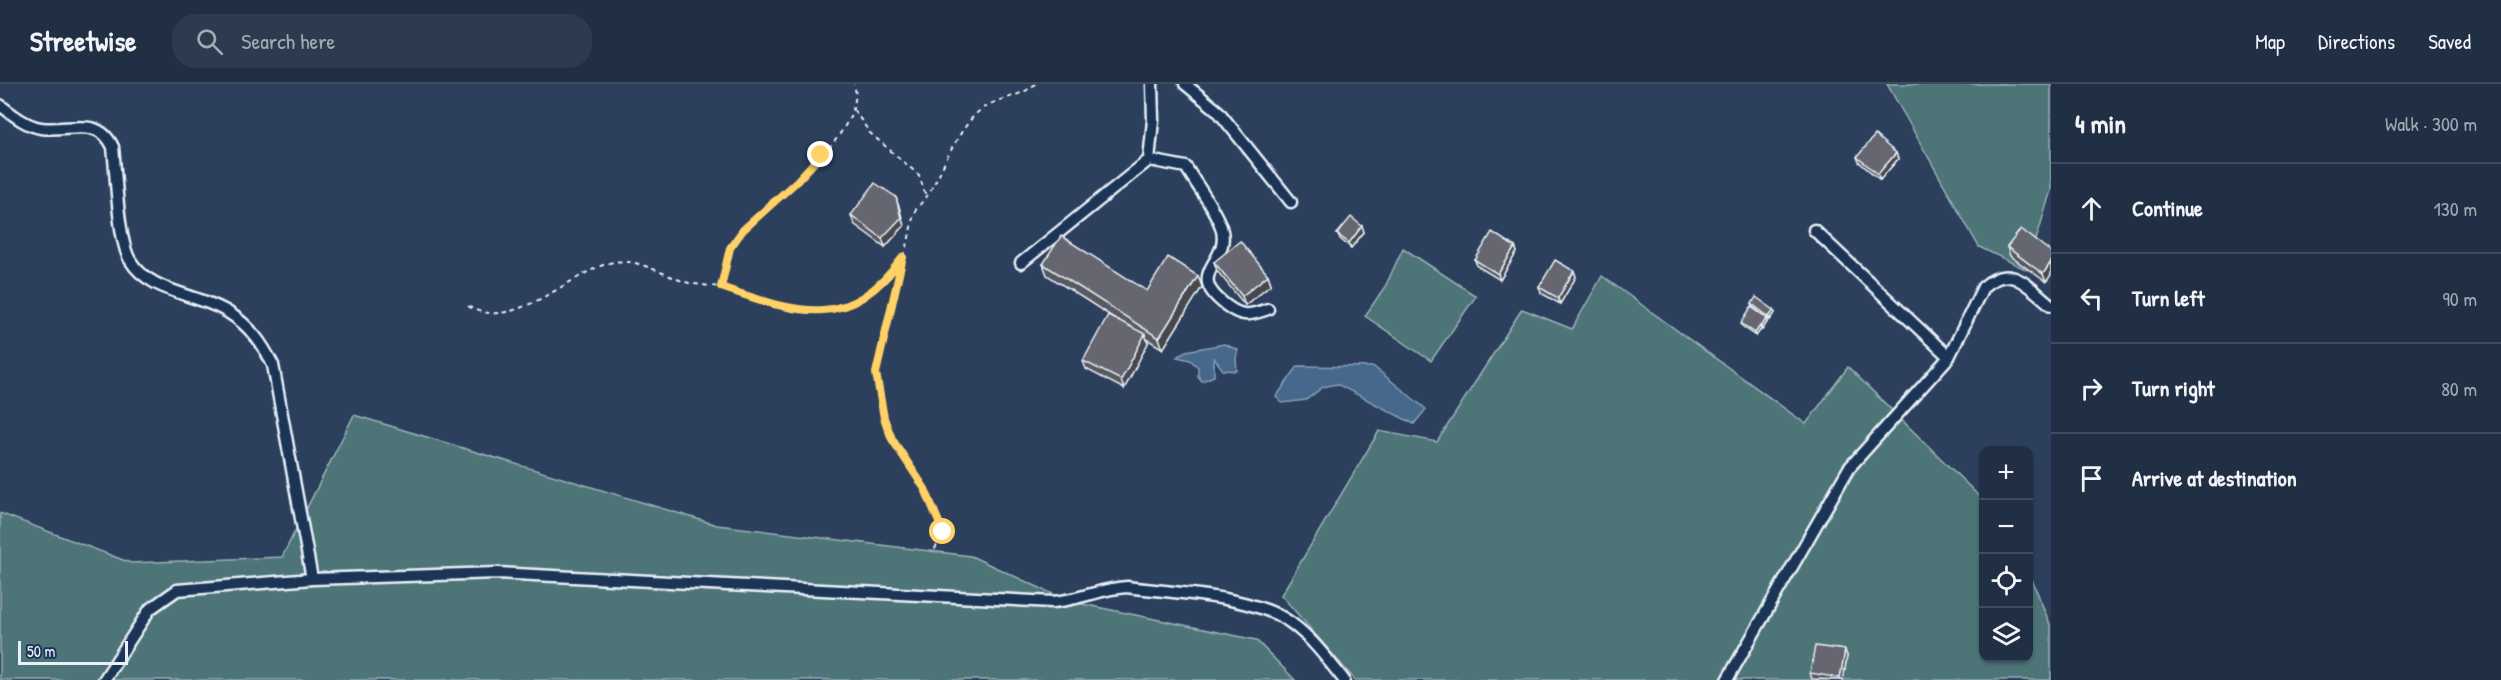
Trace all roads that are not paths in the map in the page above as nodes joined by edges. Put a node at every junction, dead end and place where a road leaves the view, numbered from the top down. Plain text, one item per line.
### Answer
1 (1152, 84) edge
2 (1185, 84) edge
3 (0, 105) edge
4 (1149, 160) junction
5 (1291, 202) dead end
6 (1814, 230) dead end
7 (1021, 263) dead end
8 (2051, 305) edge
9 (1268, 309) dead end
10 (1949, 357) junction
11 (312, 579) junction
12 (104, 680) edge
13 (1344, 680) edge
14 (1727, 680) edge

1 - 4 street
2 - 5 street
3 - 11 street
4 - 7 street
4 - 9 street
6 - 10 street
8 - 10 street
10 - 14 street
11 - 12 street
11 - 13 street

